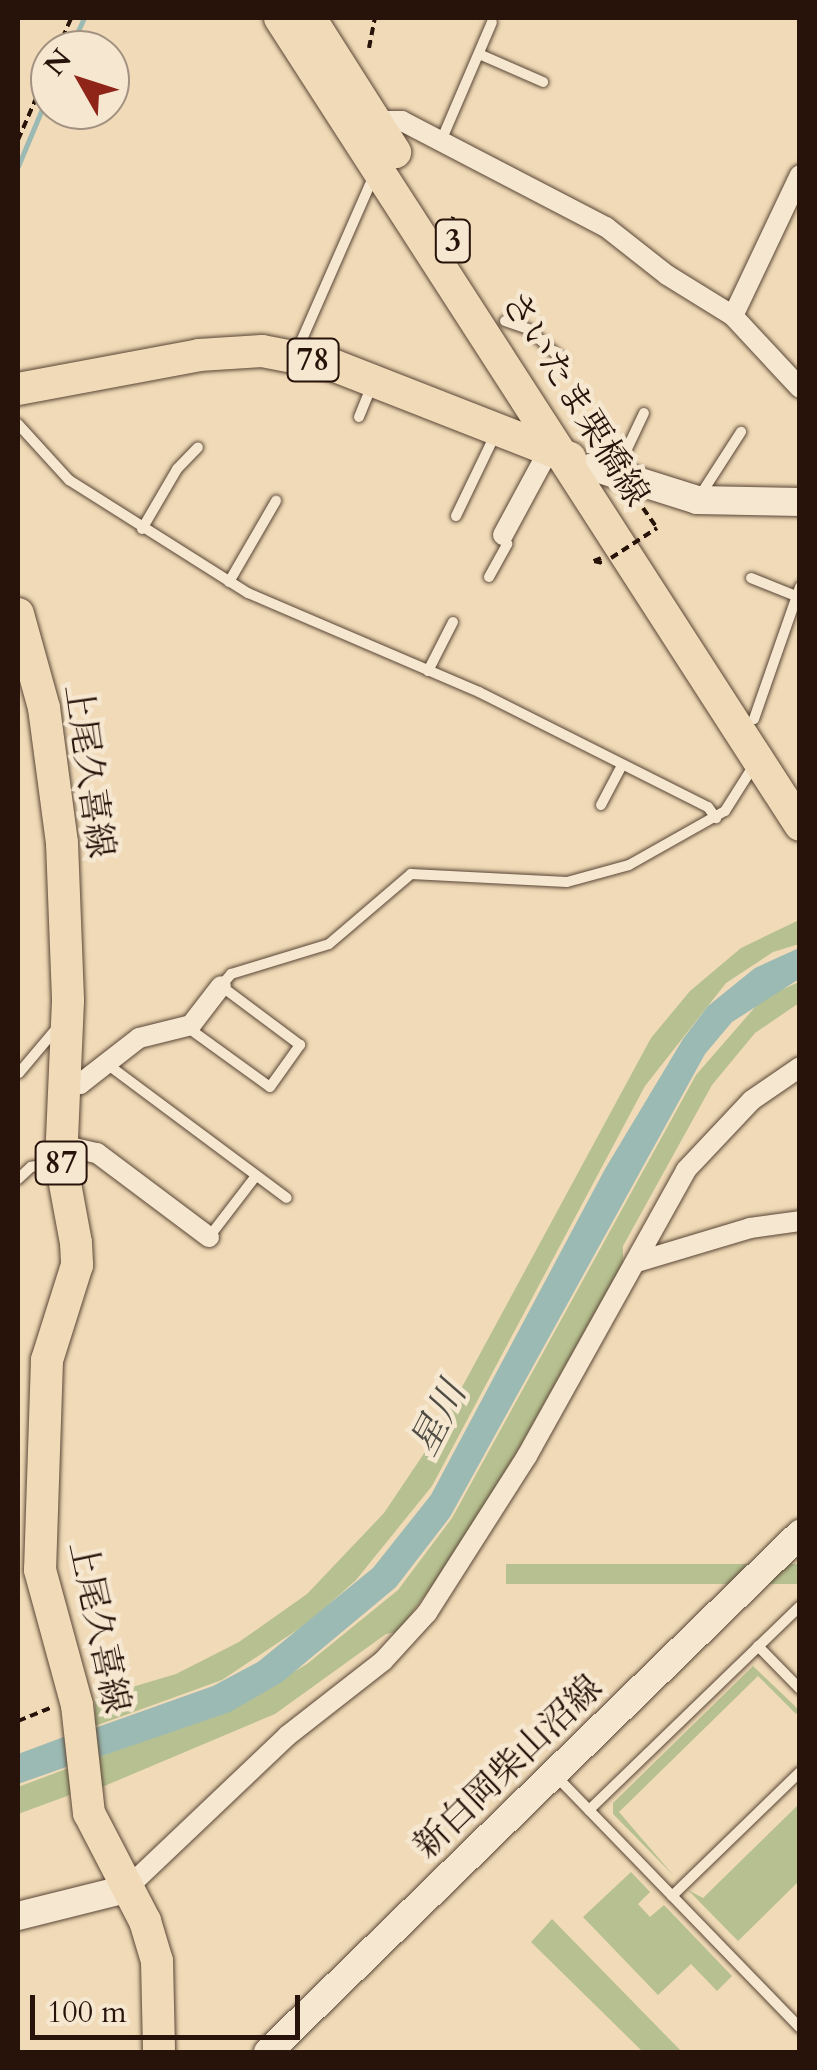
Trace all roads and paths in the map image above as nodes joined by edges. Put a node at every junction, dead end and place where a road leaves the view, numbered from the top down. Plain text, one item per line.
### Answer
1 (280, 18) edge
2 (310, 18) edge
3 (375, 18) edge
4 (492, 22) dead end
5 (369, 48) dead end
6 (478, 54) junction
7 (543, 82) dead end
8 (30, 112) edge
9 (375, 121) junction
10 (18, 140) edge
11 (441, 141) junction
12 (379, 168) junction
13 (800, 174) edge
14 (733, 316) junction
15 (505, 321) junction
16 (296, 356) junction
17 (563, 360) dead end
18 (374, 381) junction
19 (800, 388) edge
20 (18, 389) edge
21 (644, 413) dead end
22 (358, 417) dead end
23 (18, 424) edge
24 (498, 429) junction
25 (742, 432) dead end
26 (198, 447) dead end
27 (580, 462) junction
28 (698, 500) junction
29 (276, 501) dead end
30 (800, 502) edge
31 (640, 504) dead end
32 (456, 516) dead end
33 (142, 529) junction
34 (503, 535) joint
35 (611, 558) dead end
36 (489, 577) dead end
37 (751, 578) dead end
38 (229, 582) junction
39 (798, 591) edge
40 (18, 614) edge
41 (453, 622) dead end
42 (428, 671) junction
43 (754, 719) junction
44 (757, 762) junction
45 (621, 767) junction
46 (800, 789) edge
47 (600, 805) dead end
48 (716, 818) junction
49 (800, 825) edge
50 (221, 986) junction
51 (187, 1026) junction
52 (67, 1027) junction
53 (106, 1063) junction
54 (800, 1067) edge
55 (20, 1073) edge
56 (62, 1086) junction
57 (61, 1153) junction
58 (255, 1178) junction
59 (18, 1179) edge
60 (287, 1198) dead end
61 (800, 1221) edge
62 (209, 1237) joint
63 (637, 1262) junction
64 (800, 1534) edge
65 (800, 1606) edge
66 (758, 1646) junction
67 (800, 1689) edge
68 (76, 1702) junction
69 (18, 1721) edge
70 (800, 1772) edge
71 (554, 1774) junction
72 (589, 1810) junction
73 (126, 1889) junction
74 (672, 1896) junction
75 (18, 1916) edge
76 (800, 2028) edge
77 (159, 2052) edge
78 (268, 2052) edge

1 - 12 main road, さいたま栗橋線 / 3
2 - 9 main road, さいたま栗橋線 / 3
3 - 5 path
4 - 6 lane
6 - 7 lane
6 - 11 lane
8 - 10 path
9 - 11 street
9 - 15 main road, さいたま栗橋線 / 3
11 - 14 street
12 - 16 lane
12 - 27 main road, さいたま栗橋線 / 3
13 - 14 street
14 - 19 street
15 - 17 lane
15 - 27 main road, さいたま栗橋線 / 3
16 - 18 main road, 78
16 - 20 main road, 78
18 - 22 lane
18 - 24 main road, 78
21 - 27 lane
23 - 33 lane
24 - 27 main road, 78
24 - 32 lane
25 - 28 lane
26 - 33 lane
27 - 28 street
27 - 34 street
27 - 43 main road, さいたま栗橋線 / 3
27 - 44 main road, さいたま栗橋線 / 3
28 - 30 street
29 - 38 lane
31 - 35 path, bridge
33 - 38 lane
34 - 36 lane
37 - 39 lane
38 - 42 lane
39 - 43 lane
40 - 52 main road, 上尾久喜線 / 87
41 - 42 lane
42 - 45 lane
43 - 46 main road, さいたま栗橋線 / 3
44 - 48 lane
44 - 49 main road, さいたま栗橋線 / 3
45 - 47 lane
45 - 48 lane
48 - 50 lane
50 - 51 street
50 - 51 lane
51 - 53 street
52 - 55 lane
52 - 56 main road, 上尾久喜線 / 87
53 - 56 street
53 - 58 lane
54 - 63 street
56 - 57 main road, 上尾久喜線 / 87
57 - 59 lane
57 - 62 street
57 - 68 main road, 上尾久喜線 / 87
58 - 60 lane
58 - 62 lane
61 - 63 street
63 - 73 street
64 - 71 street, 新白岡柴山沼線
65 - 66 lane
66 - 67 lane
66 - 72 lane
68 - 69 path
68 - 73 main road, 上尾久喜線 / 87
70 - 74 lane
71 - 72 lane
71 - 78 street, 新白岡柴山沼線
72 - 74 lane
73 - 75 street
73 - 77 main road, 上尾久喜線 / 87
74 - 76 lane

